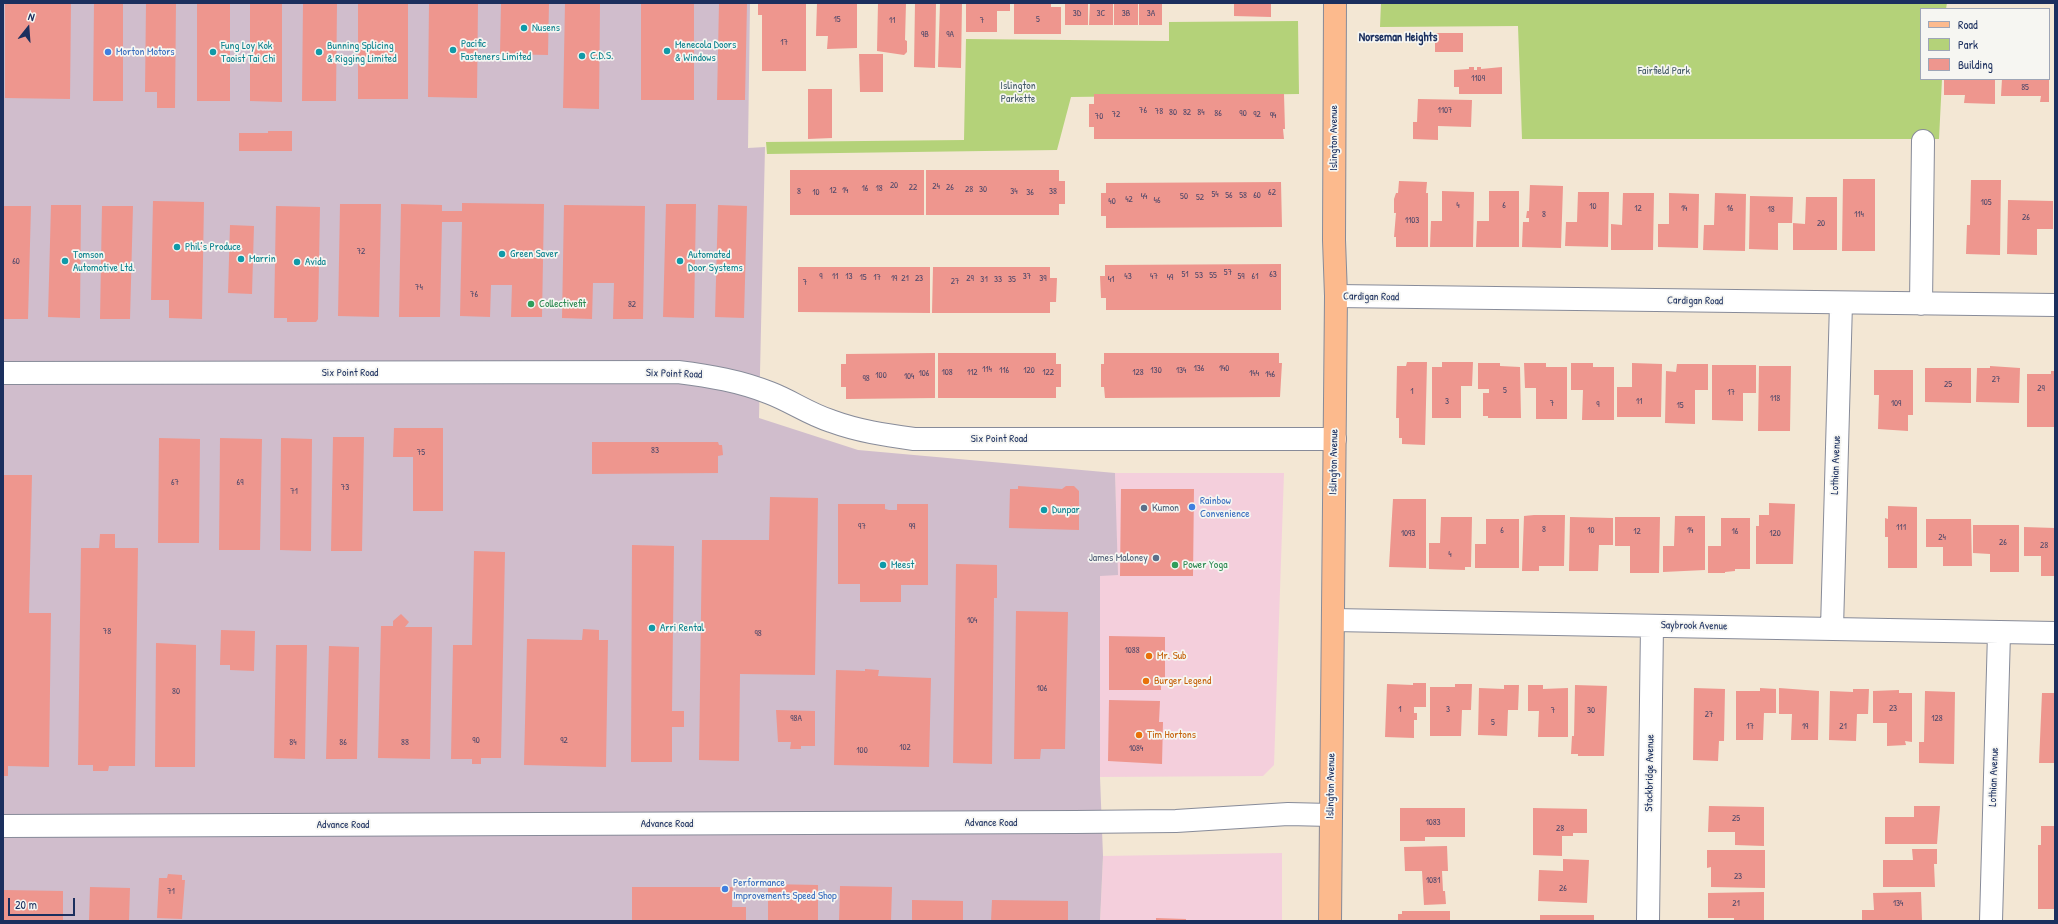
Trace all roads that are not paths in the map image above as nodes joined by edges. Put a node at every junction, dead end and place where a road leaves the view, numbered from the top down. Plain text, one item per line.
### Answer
1 (1335, 3) edge
2 (1923, 141) dead end
3 (1336, 296) junction
4 (1841, 303) junction
5 (1921, 304) junction
6 (2055, 305) edge
7 (3, 373) edge
8 (1334, 439) junction
9 (1333, 620) junction
10 (1652, 626) junction
11 (1832, 628) junction
12 (1998, 633) junction
13 (2055, 633) edge
14 (1331, 815) junction
15 (3, 826) edge
16 (1330, 921) edge
17 (1648, 921) edge
18 (1991, 921) edge

1 - 3 main road, Islington Avenue
2 - 5 street
3 - 4 street, Cardigan Road
3 - 8 main road, Islington Avenue
4 - 5 street, Cardigan Road
4 - 11 street, Lothian Avenue
5 - 6 street, Cardigan Road
7 - 8 street, Six Point Road
8 - 9 main road, Islington Avenue
9 - 10 street, Saybrook Avenue
9 - 14 main road, Islington Avenue
10 - 11 street, Saybrook Avenue
10 - 17 street, Stockbridge Avenue
11 - 12 street, Saybrook Avenue
12 - 13 street, Saybrook Avenue
12 - 18 street, Lothian Avenue
14 - 15 street, Advance Road
14 - 16 main road, Islington Avenue

